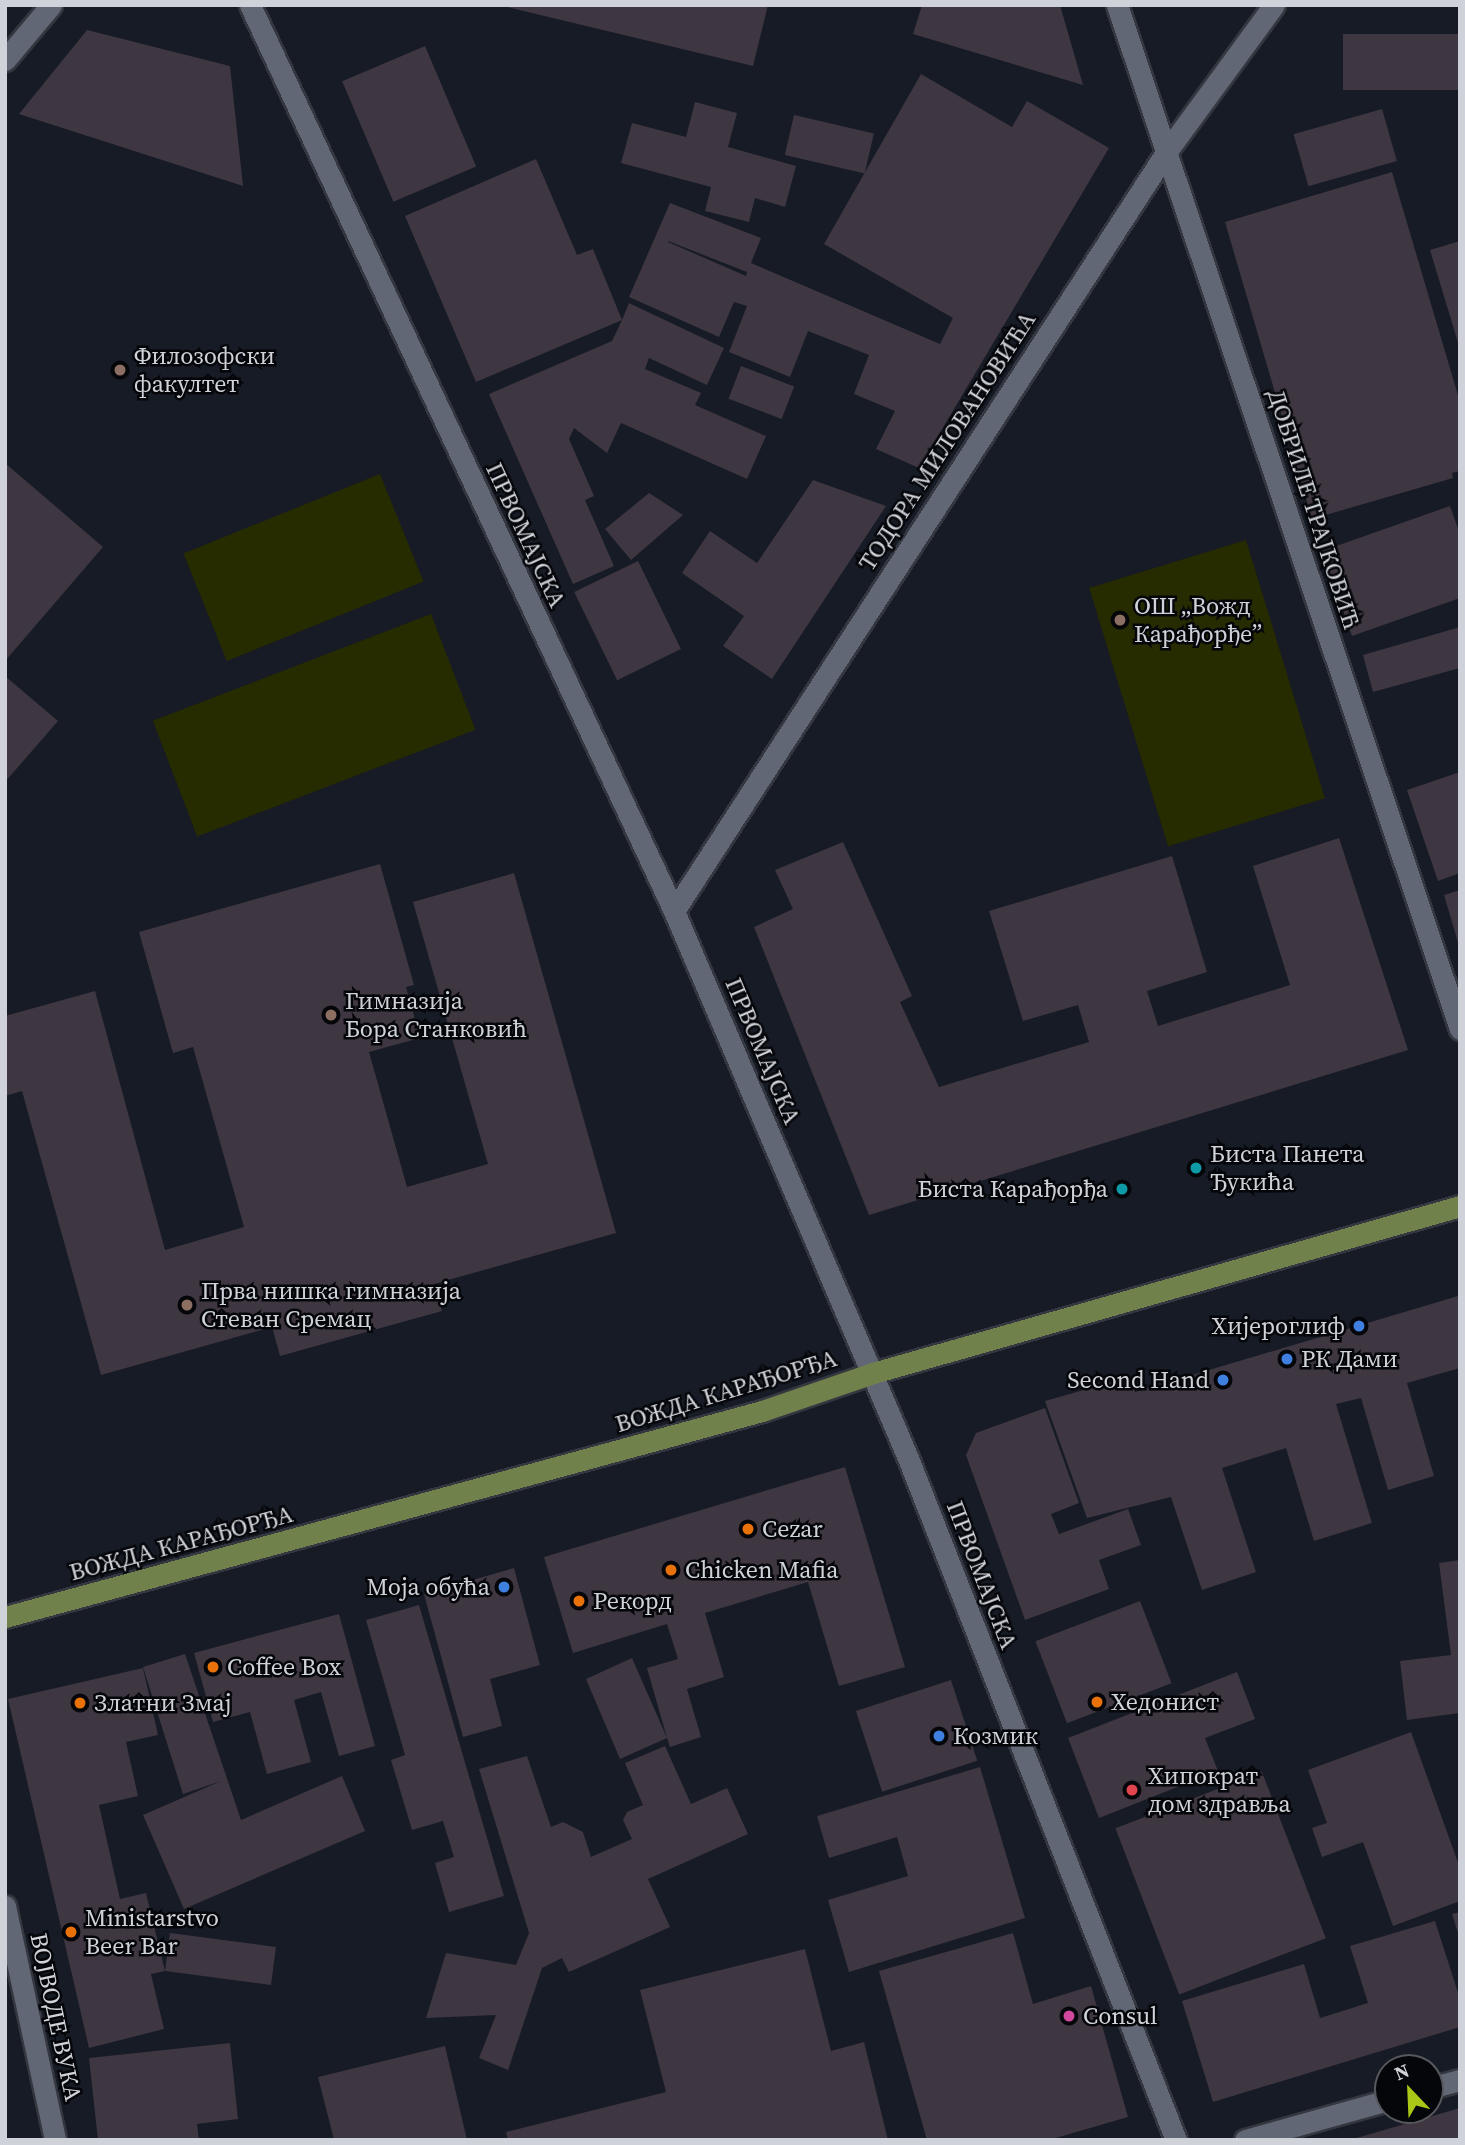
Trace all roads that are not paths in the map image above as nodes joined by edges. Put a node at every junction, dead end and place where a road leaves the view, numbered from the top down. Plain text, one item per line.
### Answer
1 (51, 5) edge
2 (250, 5) edge
3 (1117, 5) edge
4 (1274, 5) edge
5 (5, 60) edge
6 (1167, 151) junction
7 (674, 911) junction
8 (1460, 1030) edge
9 (1460, 1206) edge
10 (873, 1373) junction
11 (5, 1617) edge
12 (5, 1906) edge
13 (1374, 2104) edge
14 (55, 2140) edge
15 (1176, 2140) edge
16 (1245, 2140) edge

1 - 5 street
2 - 7 street, ПРВОМАЈСКА
3 - 6 street, ДОБРИЛЕ ТРАЈКОВИЋ
4 - 6 street, ТОДОРА МИЛОВАНОВИЋА
6 - 7 street, ТОДОРА МИЛОВАНОВИЋА
6 - 8 street, ДОБРИЛЕ ТРАЈКОВИЋ
7 - 10 street, ПРВОМАЈСКА
9 - 10 main road, ВОЖДА КАРАЂОРЂА
10 - 11 main road, ВОЖДА КАРАЂОРЂА
10 - 15 street, ПРВОМАЈСКА
12 - 14 street, ВОЈВОДЕ ВУКА
13 - 16 street

